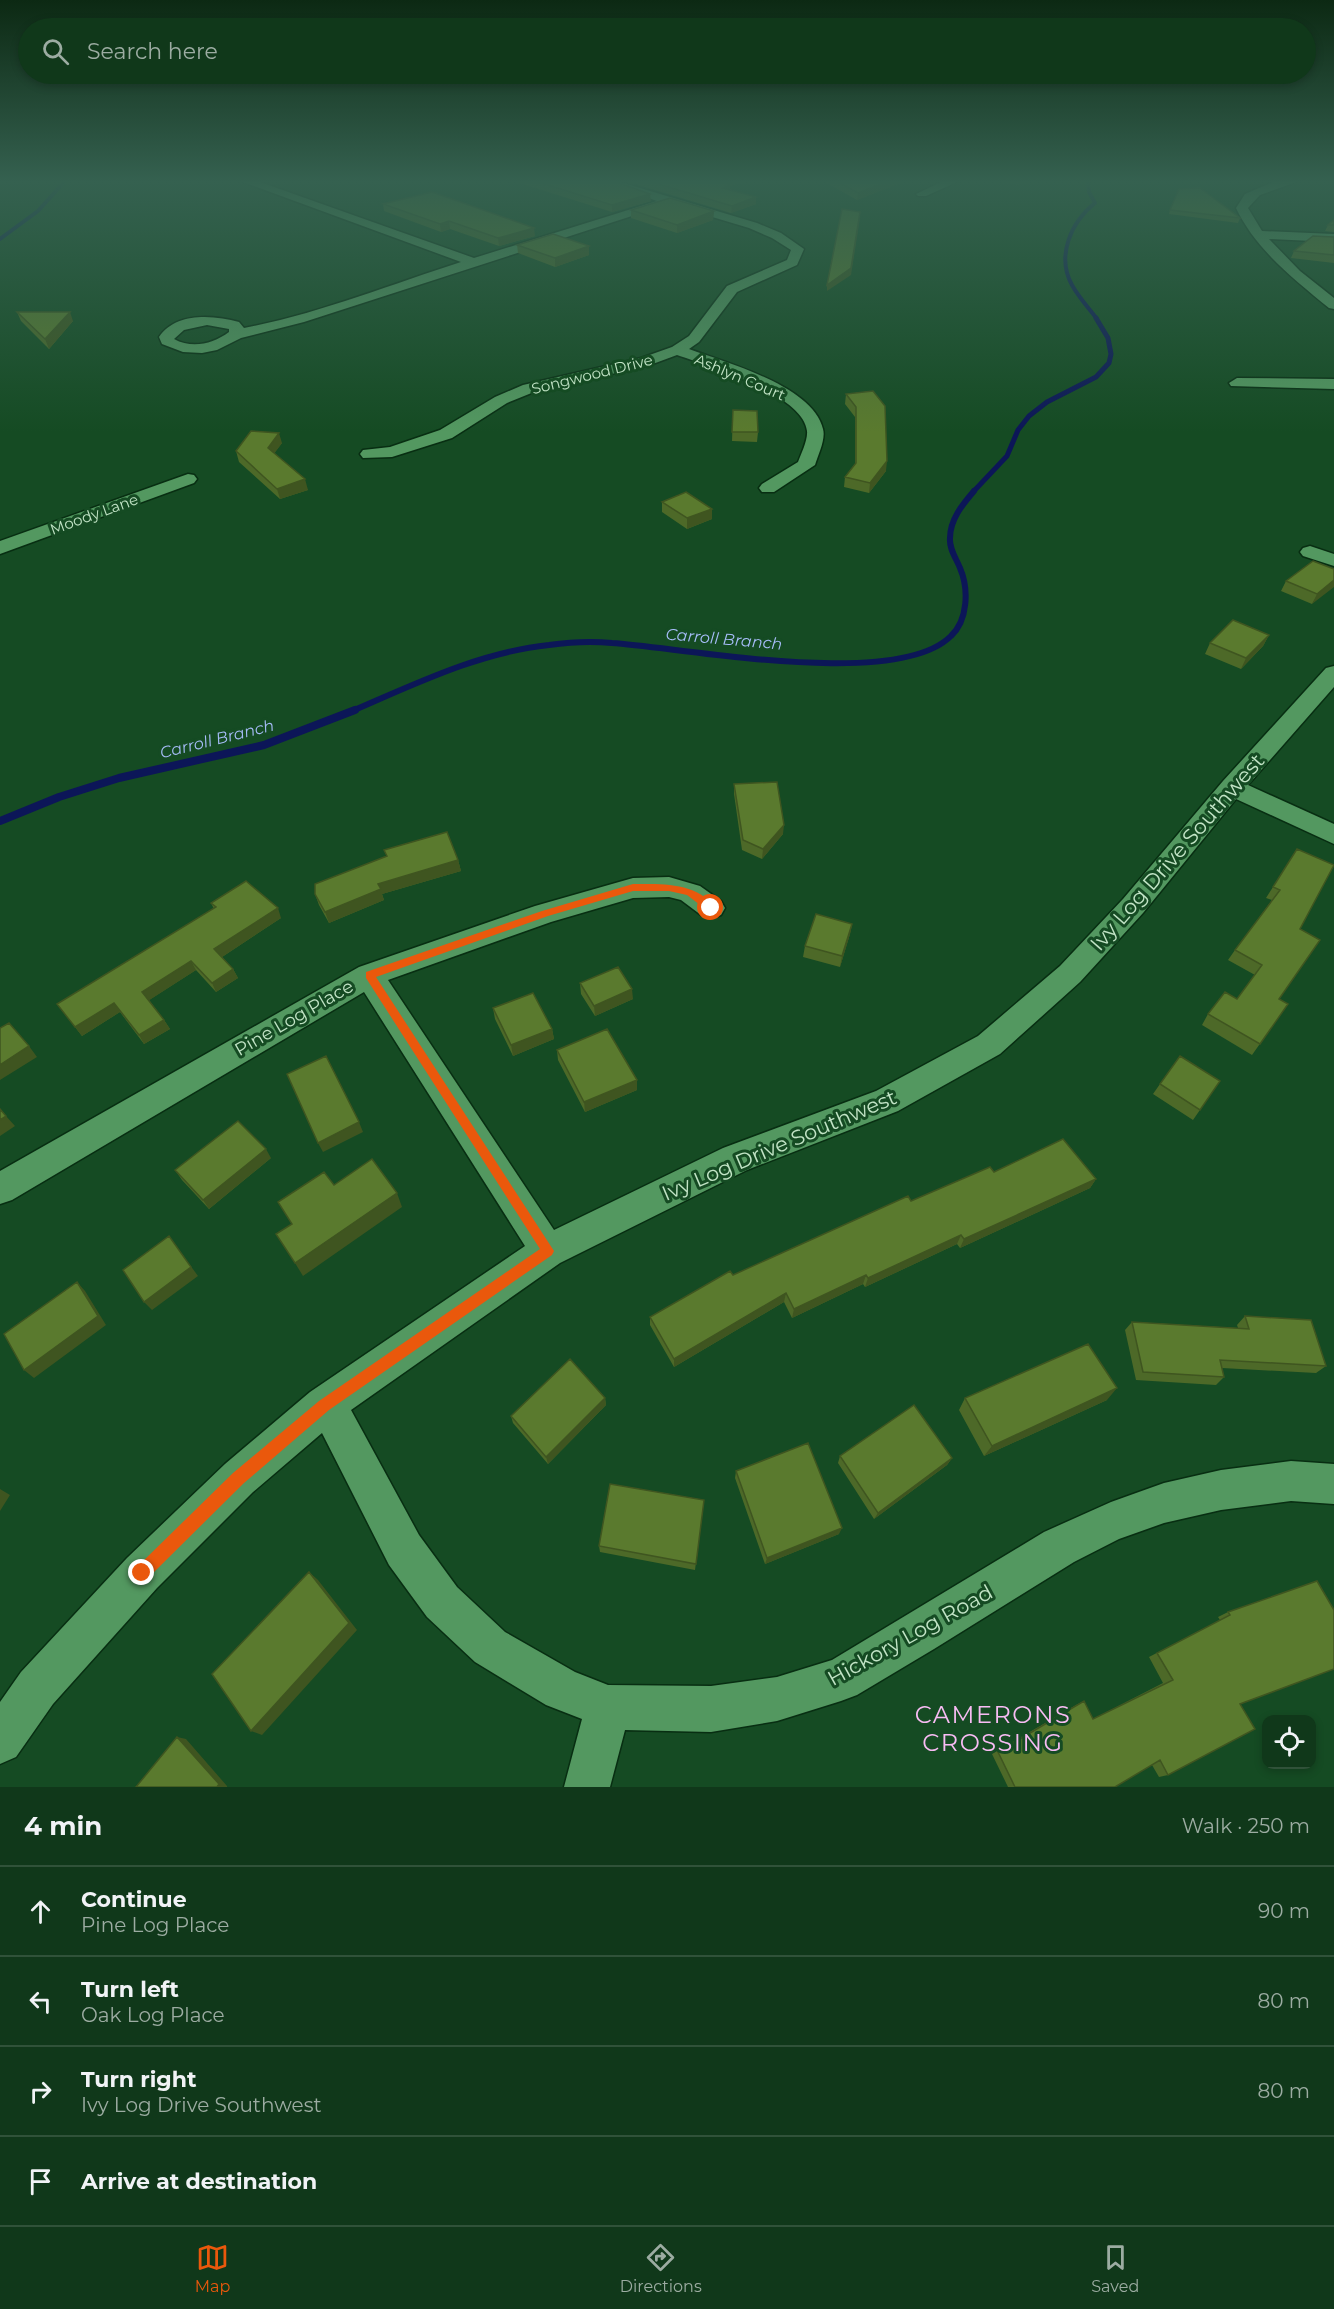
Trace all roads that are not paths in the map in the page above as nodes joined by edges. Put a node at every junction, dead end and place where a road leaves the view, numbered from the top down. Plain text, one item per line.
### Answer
1 (458, 265) edge
2 (784, 265) edge
3 (1289, 265) edge
4 (1334, 305) edge
5 (236, 334) dead end
6 (677, 350) junction
7 (1237, 383) dead end
8 (1334, 384) edge
9 (369, 454) dead end
10 (188, 479) dead end
11 (768, 488) dead end
12 (0, 548) edge
13 (1310, 552) dead end
14 (1334, 561) edge
15 (1334, 673) edge
16 (1232, 787) junction
17 (1334, 835) edge
18 (711, 908) dead end
19 (369, 975) junction
20 (0, 1190) edge
21 (548, 1251) junction
22 (324, 1406) junction
23 (1334, 1484) edge
24 (608, 1707) junction
25 (0, 1741) edge
26 (587, 1787) edge

1 - 5 street
2 - 6 street, Songwood Drive
3 - 4 street
6 - 9 street, Songwood Drive
6 - 11 street, Ashlyn Court
7 - 8 street
10 - 12 street, Moody Lane
13 - 14 street
15 - 16 street, Ivy Log Drive Southwest
16 - 17 street
16 - 21 street, Ivy Log Drive Southwest
18 - 19 street, Pine Log Place
19 - 20 street, Pine Log Place
19 - 21 street
21 - 22 street, Ivy Log Drive Southwest
22 - 24 street, Hickory Log Road
22 - 25 street, Ivy Log Drive Southwest
23 - 24 street, Hickory Log Road
24 - 26 street

